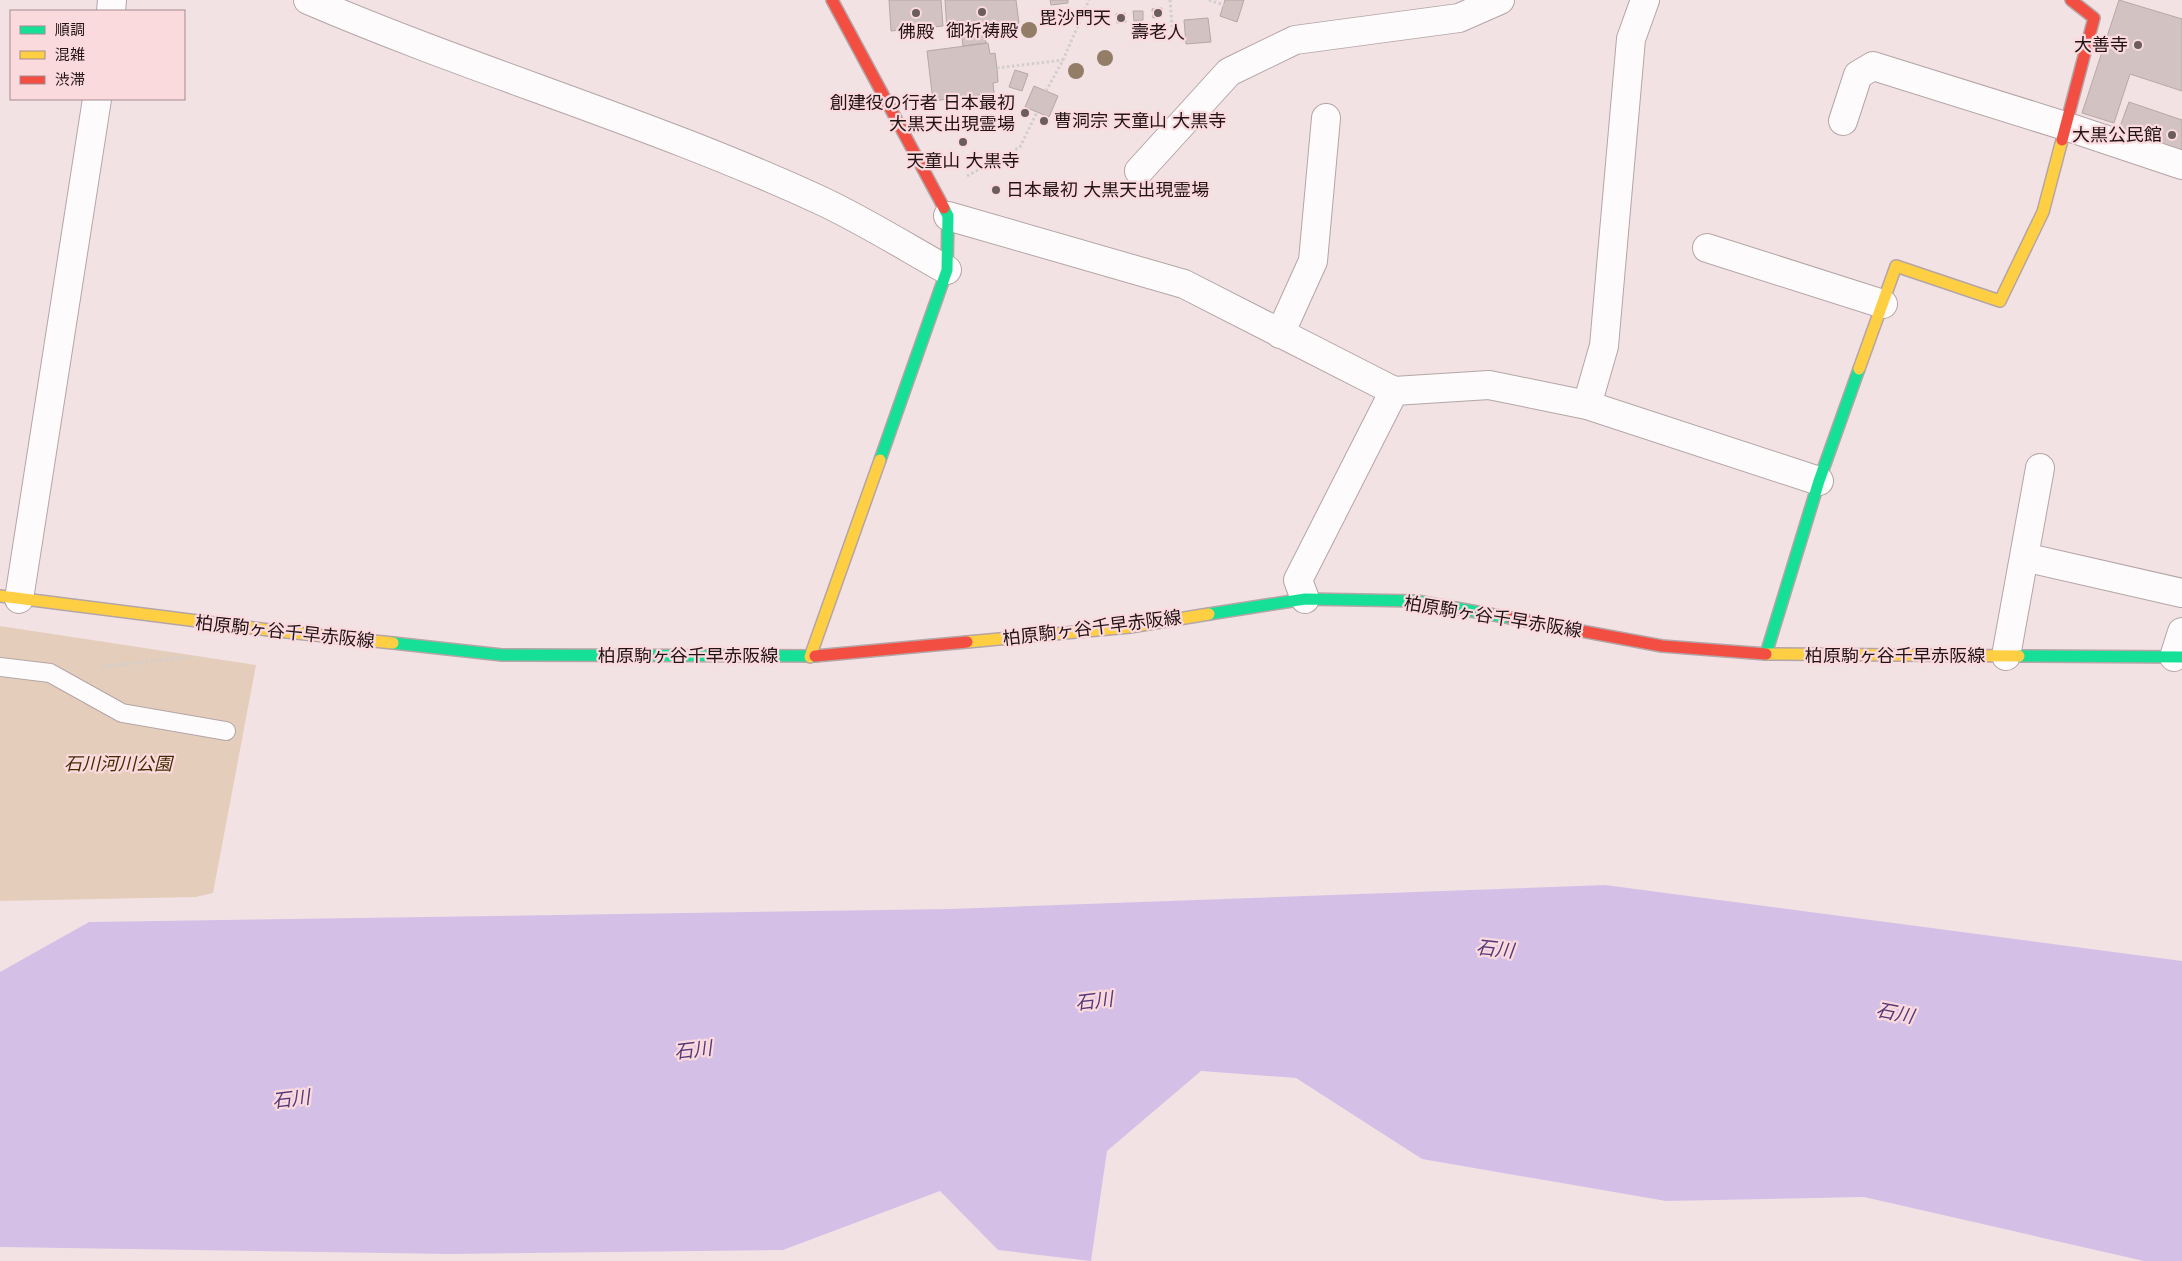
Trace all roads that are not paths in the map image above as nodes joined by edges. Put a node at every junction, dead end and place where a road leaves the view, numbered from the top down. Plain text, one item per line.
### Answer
1 (308, 0) edge
2 (832, 0) edge
3 (1500, 0) edge
4 (2071, 0) edge
5 (1644, 1) edge
6 (97, 100) edge
7 (1326, 118) dead end
8 (1843, 121) dead end
9 (2065, 126) junction
10 (2182, 165) edge
11 (1139, 170) dead end
12 (948, 216) junction
13 (1706, 248) dead end
14 (947, 270) junction
15 (1883, 304) junction
16 (1280, 334) junction
17 (1394, 391) junction
18 (1587, 405) junction
19 (2040, 468) dead end
20 (1819, 481) junction
21 (2024, 557) junction
22 (2182, 593) edge
23 (10, 598) edge
24 (1305, 599) junction
25 (2179, 649) edge
26 (1766, 654) junction
27 (2006, 656) junction
28 (810, 657) junction
29 (0, 667) edge
30 (226, 731) dead end

1 - 14 street
2 - 12 main road
3 - 11 street
4 - 9 main road
5 - 18 street
6 - 23 street
7 - 16 street
8 - 9 street
9 - 10 street
9 - 15 main road
12 - 14 main road
12 - 16 street
13 - 15 street
14 - 28 main road
15 - 20 main road
16 - 17 street
17 - 18 street
17 - 24 street
18 - 20 street
19 - 21 street
20 - 26 main road
21 - 22 street
21 - 27 street
23 - 28 main road, 柏原駒ヶ谷千早赤阪線
24 - 26 main road, 柏原駒ヶ谷千早赤阪線
24 - 28 main road, 柏原駒ヶ谷千早赤阪線
25 - 27 main road, 柏原駒ヶ谷千早赤阪線
26 - 27 main road, 柏原駒ヶ谷千早赤阪線
29 - 30 lane

